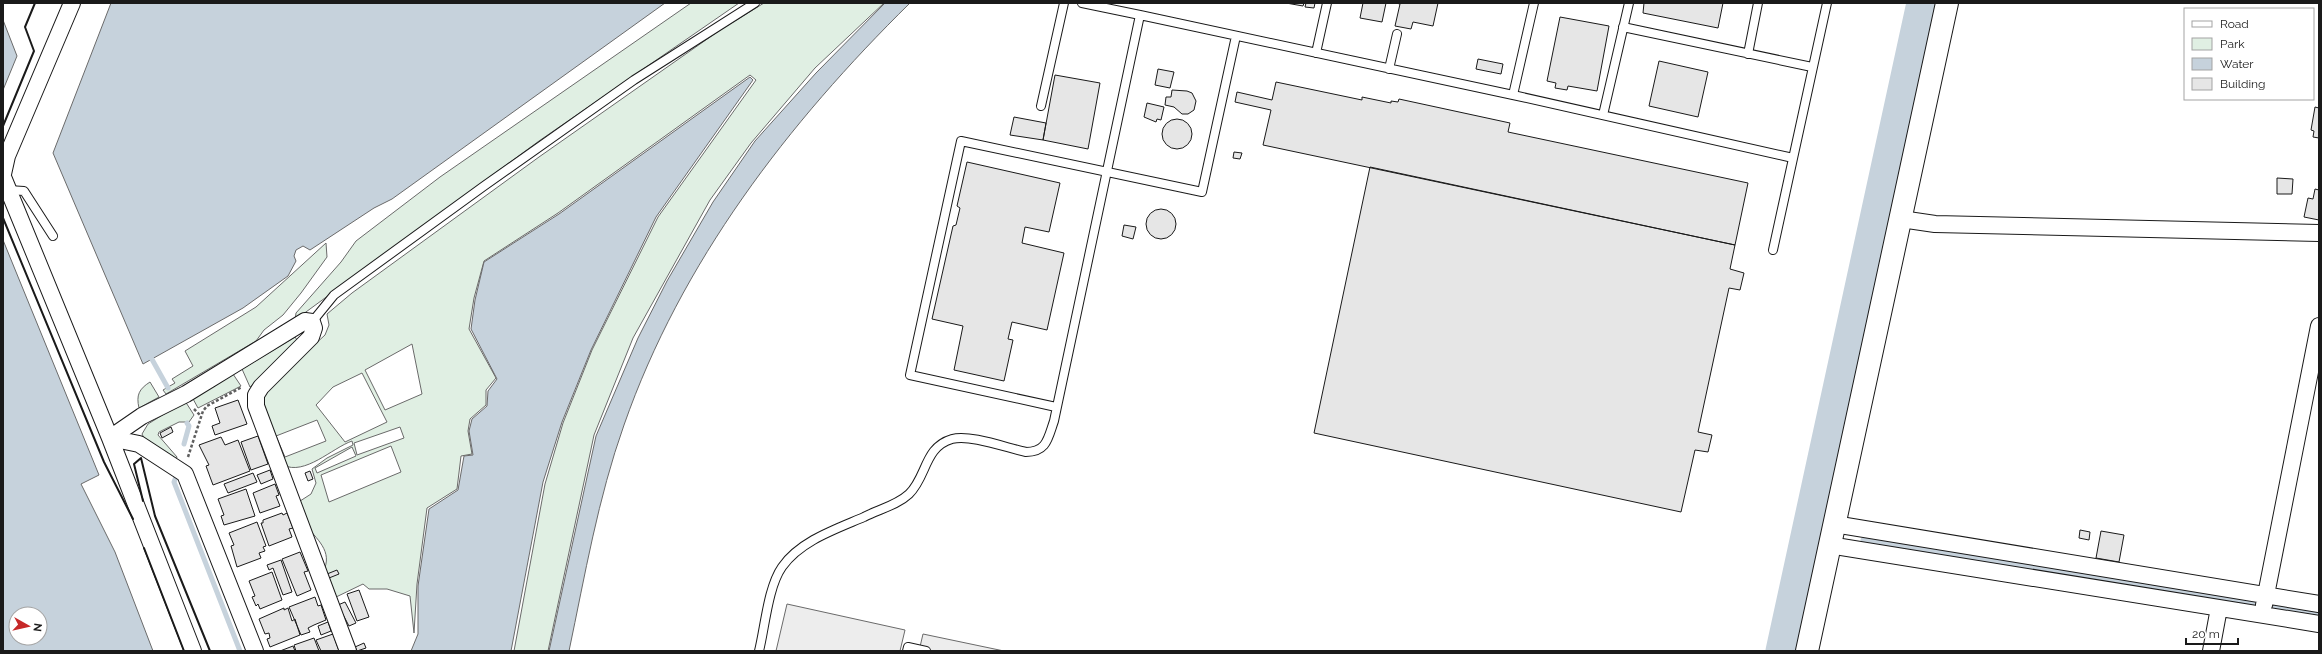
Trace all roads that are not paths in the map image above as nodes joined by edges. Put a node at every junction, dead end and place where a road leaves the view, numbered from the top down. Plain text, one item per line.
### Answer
1 (72, 3) edge
2 (755, 3) edge
3 (1064, 3) edge
4 (1082, 3) edge
5 (1327, 3) edge
6 (1534, 3) edge
7 (1629, 3) edge
8 (1758, 3) edge
9 (1827, 3) edge
10 (1947, 3) edge
11 (1140, 15) junction
12 (1623, 27) junction
13 (1397, 34) dead end
14 (1236, 36) junction
15 (1316, 53) junction
16 (1748, 54) junction
17 (1812, 67) junction
18 (1389, 69) junction
19 (1513, 95) junction
20 (1041, 106) dead end
21 (1603, 115) junction
22 (1793, 158) junction
23 (1106, 173) junction
24 (3, 174) edge
25 (5, 184) edge
26 (1901, 219) junction
27 (2319, 233) edge
28 (53, 236) dead end
29 (1772, 250) dead end
30 (312, 322) junction
31 (2319, 326) edge
32 (1056, 407) junction
33 (110, 438) junction
34 (1832, 534) junction
35 (2264, 604) junction
36 (2319, 604) edge
37 (2219, 608) junction
38 (2319, 624) edge
39 (193, 651) edge
40 (255, 651) edge
41 (348, 651) edge
42 (759, 651) edge
43 (907, 651) edge
44 (926, 651) edge
45 (1807, 651) edge
46 (2211, 651) edge

1 - 24 street
2 - 30 lane
3 - 20 lane
4 - 11 lane
5 - 15 lane
6 - 19 lane
7 - 12 lane
8 - 16 lane
9 - 17 lane
10 - 26 street
11 - 14 lane
11 - 23 lane
12 - 16 lane
12 - 21 lane
13 - 18 lane
14 - 15 lane
14 - 23 lane
15 - 18 lane
16 - 17 lane
17 - 22 lane
18 - 19 lane
19 - 21 lane
21 - 22 lane
22 - 29 lane
23 - 32 lane
23 - 32 lane
25 - 28 lane
25 - 33 street
26 - 27 street
26 - 34 street
30 - 33 street
30 - 41 street
31 - 35 street
32 - 42 lane
33 - 39 street
33 - 40 street
34 - 35 street
34 - 37 street
34 - 45 street
35 - 36 street
35 - 37 street
35 - 38 street
37 - 46 street
43 - 44 lane

